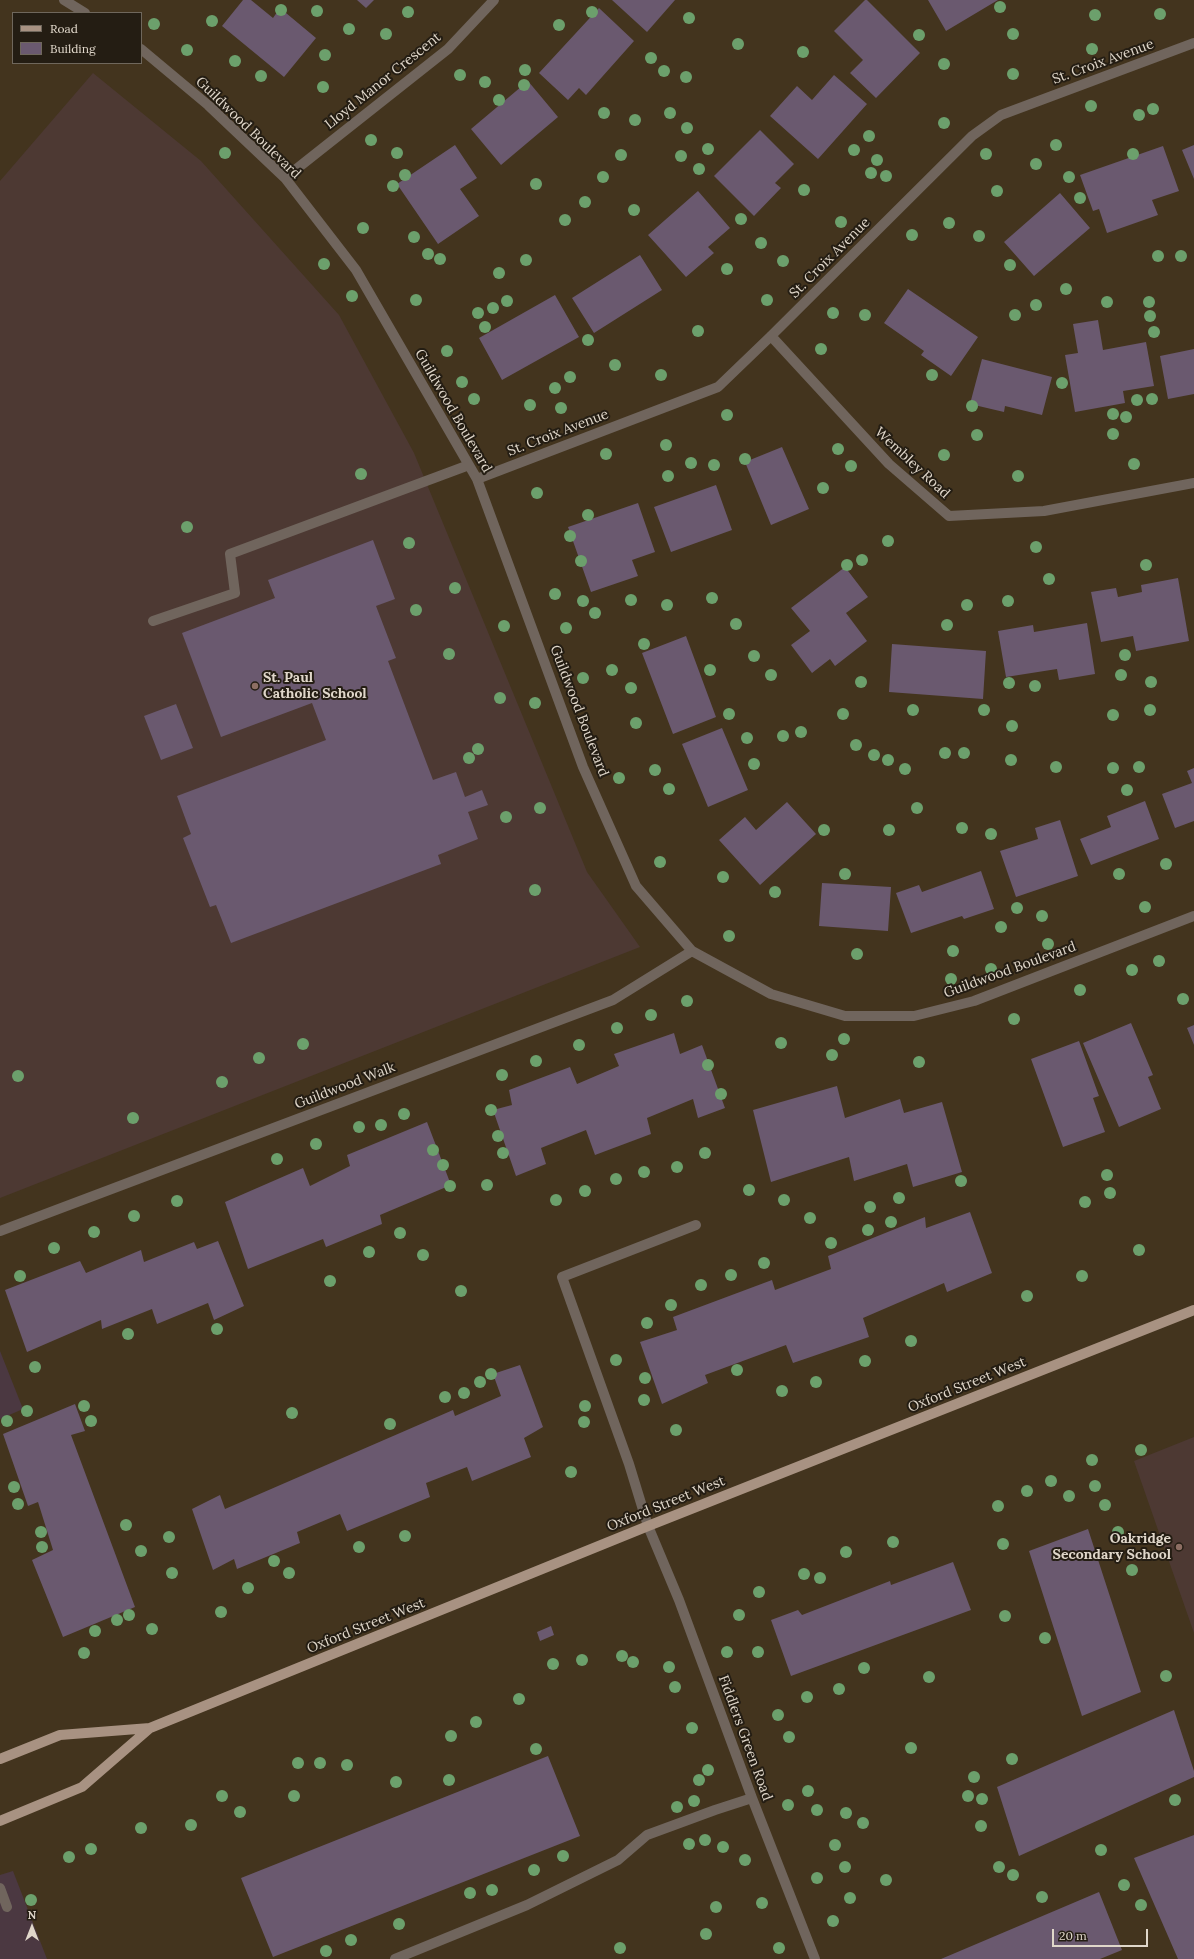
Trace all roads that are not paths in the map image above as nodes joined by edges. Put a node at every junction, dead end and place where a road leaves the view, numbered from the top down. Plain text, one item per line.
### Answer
1 (64, 0) edge
2 (494, 0) edge
3 (82, 12) edge
4 (1194, 43) edge
5 (142, 50) edge
6 (284, 178) junction
7 (771, 336) junction
8 (469, 465) junction
9 (477, 479) junction
10 (1194, 483) edge
11 (153, 621) dead end
12 (1194, 916) edge
13 (692, 950) junction
14 (696, 1225) dead end
15 (0, 1231) edge
16 (1194, 1310) edge
17 (648, 1526) junction
18 (150, 1728) junction
19 (0, 1759) edge
20 (752, 1798) junction
21 (0, 1820) edge
22 (0, 1888) edge
23 (6, 1907) dead end
24 (395, 1959) edge
25 (815, 1959) edge

1 - 3 street
2 - 6 street, Lloyd Manor Crescent
4 - 7 street, St. Croix Avenue
5 - 6 street, Guildwood Boulevard
6 - 8 street, Guildwood Boulevard
7 - 9 street, St. Croix Avenue
7 - 10 street, Wembley Road
8 - 9 street, Guildwood Boulevard
8 - 11 street
9 - 13 street, Guildwood Boulevard
12 - 13 street, Guildwood Boulevard
13 - 15 street, Guildwood Walk
14 - 17 street, Fiddlers Green Road
16 - 17 main road, Oxford Street West
17 - 18 main road, Oxford Street West
17 - 20 street, Fiddlers Green Road
18 - 19 main road, Oxford Street West
18 - 21 main road, Oxford Street West
20 - 24 street
20 - 25 street, Fiddlers Green Road
22 - 23 street

